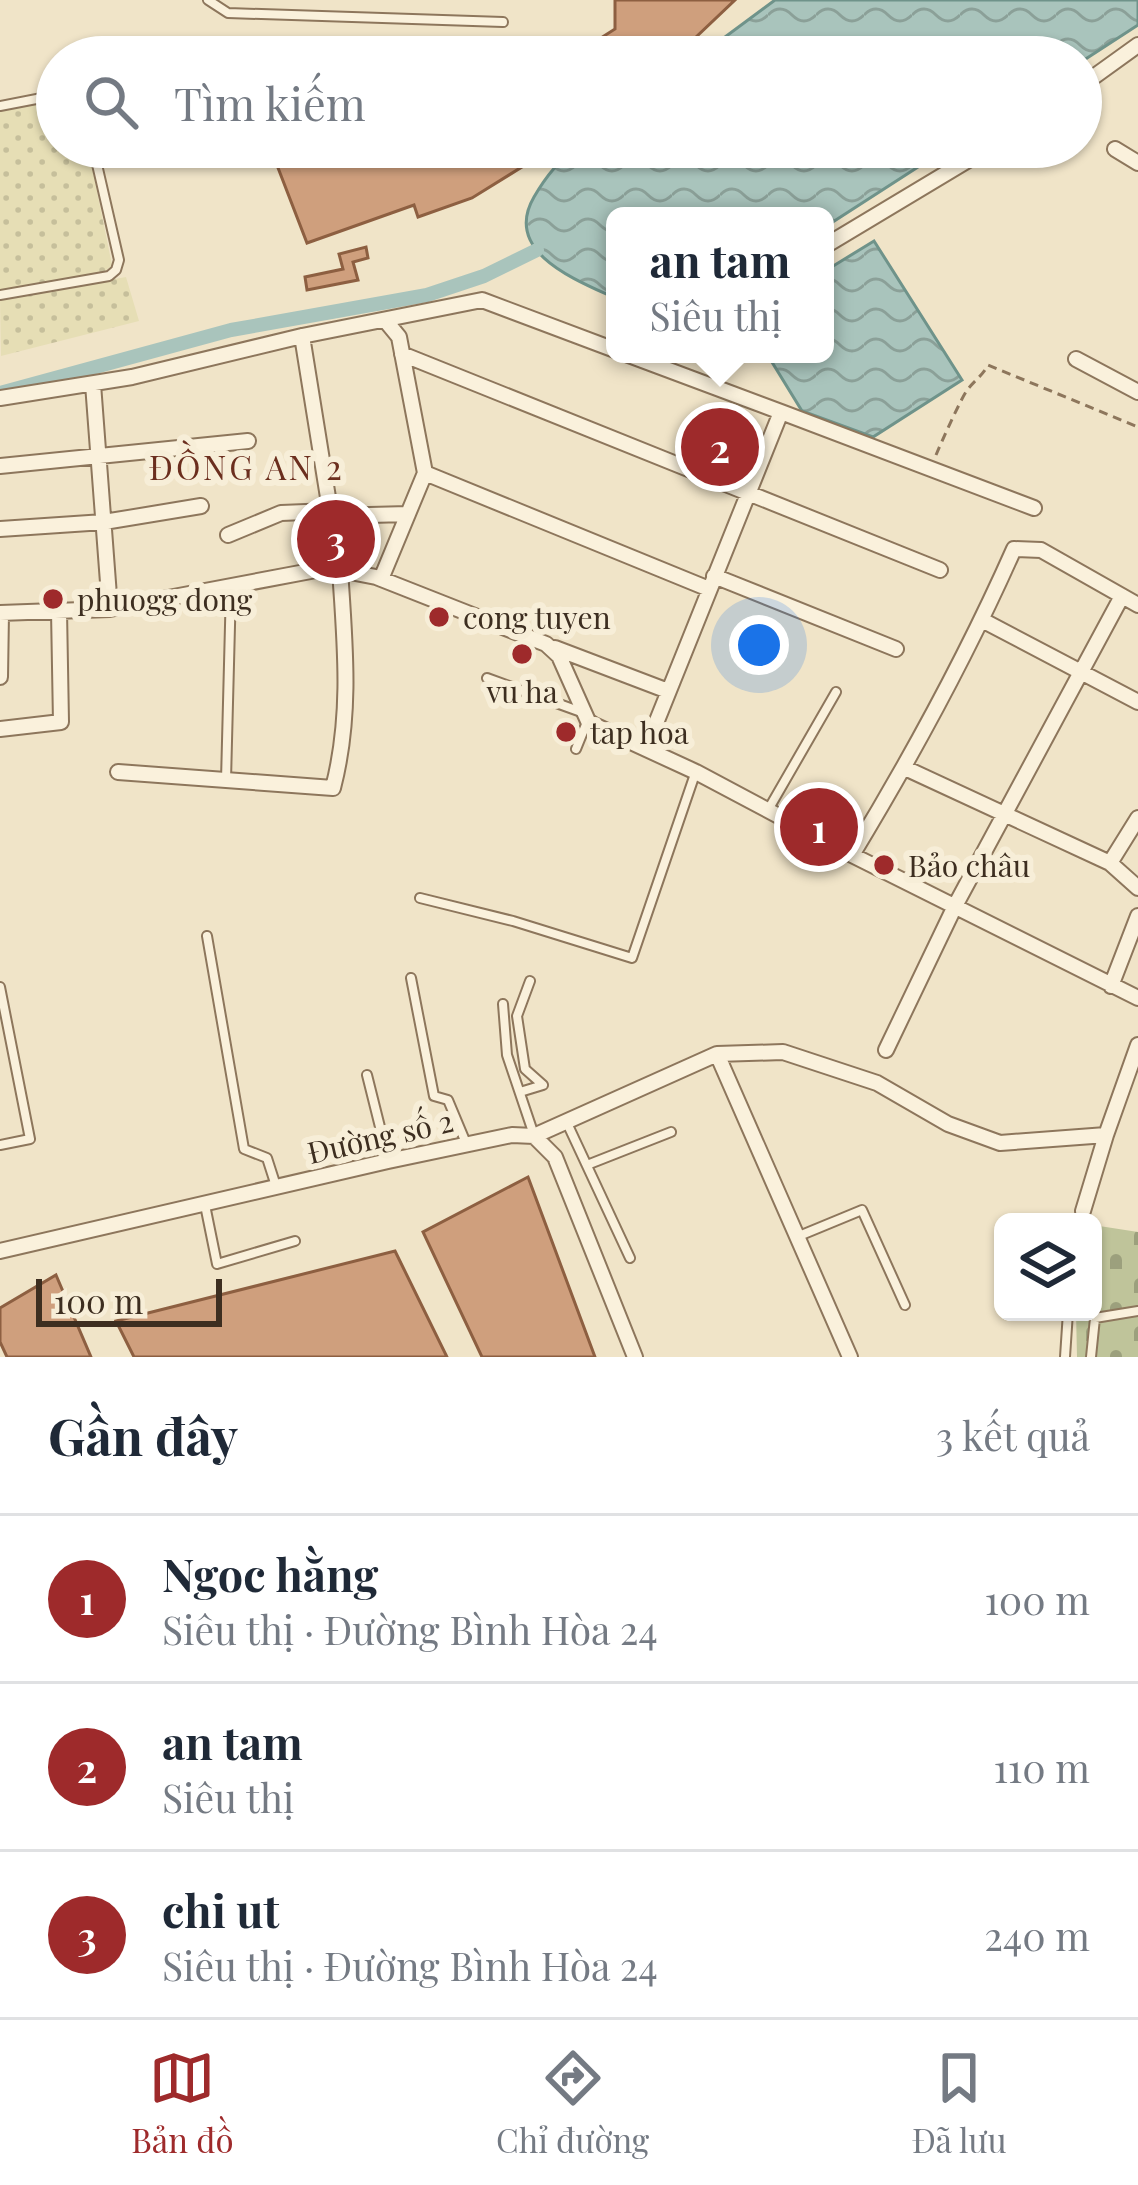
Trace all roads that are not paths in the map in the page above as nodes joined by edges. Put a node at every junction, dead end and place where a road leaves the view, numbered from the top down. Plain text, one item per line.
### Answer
1 (208, 0) edge
2 (503, 22) dead end
3 (1138, 45) edge
4 (1102, 71) edge
5 (36, 99) edge
6 (0, 106) edge
7 (1115, 149) dead end
8 (1138, 163) edge
9 (98, 168) edge
10 (955, 168) edge
11 (834, 241) edge
12 (0, 295) edge
13 (385, 320) junction
14 (302, 336) junction
15 (606, 347) edge
16 (402, 354) junction
17 (1076, 358) dead end
18 (650, 363) edge
19 (93, 384) junction
20 (1138, 392) edge
21 (0, 398) edge
22 (781, 412) junction
23 (248, 441) dead end
24 (98, 458) junction
25 (0, 466) edge
26 (425, 473) junction
27 (747, 491) junction
28 (201, 506) dead end
29 (1034, 508) dead end
30 (331, 511) junction
31 (408, 514) junction
32 (104, 522) junction
33 (0, 530) edge
34 (228, 535) dead end
35 (340, 570) junction
36 (940, 570) dead end
37 (381, 579) junction
38 (711, 582) junction
39 (231, 586) junction
40 (1122, 596) junction
41 (1138, 604) edge
42 (110, 609) junction
43 (59, 611) junction
44 (0, 613) edge
45 (982, 620) junction
46 (546, 644) junction
47 (896, 649) dead end
48 (1080, 671) junction
49 (0, 676) edge
50 (487, 678) dead end
51 (668, 691) junction
52 (836, 692) dead end
53 (1138, 701) edge
54 (587, 717) junction
55 (0, 729) edge
56 (646, 748) junction
57 (576, 749) dead end
58 (904, 768) junction
59 (118, 772) dead end
60 (696, 772) junction
61 (226, 780) junction
62 (767, 810) junction
63 (1006, 814) junction
64 (1138, 818) edge
65 (852, 856) junction
66 (1110, 863) junction
67 (1138, 888) edge
68 (420, 898) dead end
69 (955, 906) junction
70 (1138, 916) edge
71 (207, 936) dead end
72 (411, 978) dead end
73 (530, 981) dead end
74 (1111, 986) junction
75 (0, 987) edge
76 (1138, 998) edge
77 (503, 1004) dead end
78 (1138, 1046) edge
79 (886, 1050) dead end
80 (717, 1054) junction
81 (367, 1075) dead end
82 (520, 1092) junction
83 (566, 1123) junction
84 (671, 1132) dead end
85 (1106, 1135) junction
86 (534, 1136) junction
87 (466, 1144) junction
88 (0, 1145) edge
89 (388, 1161) junction
90 (587, 1166) junction
91 (277, 1188) junction
92 (205, 1205) junction
93 (1083, 1213) edge
94 (797, 1237) junction
95 (295, 1241) dead end
96 (0, 1251) edge
97 (630, 1258) dead end
98 (905, 1304) dead end
99 (1138, 1311) edge
100 (1067, 1321) edge
101 (635, 1357) edge
102 (850, 1357) edge
103 (1065, 1357) edge
104 (1090, 1357) edge

1 - 2 lane
3 - 4 street
5 - 6 lane
7 - 8 street
9 - 12 lane
10 - 11 street
13 - 14 street
13 - 15 street
13 - 16 street
14 - 19 street
14 - 30 street
16 - 26 street
16 - 27 street
17 - 20 street
18 - 22 street
19 - 21 street
19 - 24 street
22 - 27 street
22 - 29 street
23 - 24 street
24 - 25 street
24 - 32 street
26 - 31 street
26 - 38 street
27 - 36 street
27 - 38 street
28 - 32 street
30 - 31 street
30 - 34 street
31 - 37 street
32 - 33 street
32 - 42 street
35 - 37 street
35 - 39 street
35 - 61 street
37 - 46 street
38 - 47 street
38 - 51 street
39 - 42 street
39 - 61 lane
40 - 41 street
40 - 45 street
40 - 48 street
42 - 43 street
43 - 44 street
43 - 55 street
44 - 49 street
45 - 48 street
45 - 58 street
46 - 51 street
46 - 54 street
48 - 53 street
48 - 63 street
50 - 54 lane
51 - 56 street
52 - 62 lane
54 - 56 street
54 - 57 lane
56 - 60 street
58 - 63 street
58 - 65 street
59 - 61 street
60 - 62 street
60 - 68 lane
62 - 65 street
63 - 66 street
63 - 69 street
64 - 66 street
65 - 69 street
66 - 67 street
69 - 74 street
69 - 79 street
70 - 74 street
71 - 91 lane
72 - 87 lane
73 - 82 lane
74 - 76 street
75 - 88 lane
77 - 82 lane
78 - 85 street
80 - 83 street, Đường số 2
80 - 85 street
80 - 94 street
81 - 89 lane
82 - 86 lane
83 - 86 street, Đường số 2
83 - 90 lane
84 - 90 lane
85 - 93 street
86 - 87 street, Đường số 2
86 - 101 street
87 - 89 street, Đường số 2
89 - 91 street, Đường số 2
90 - 97 lane
91 - 92 street, Đường số 2
92 - 95 lane
92 - 96 street, Đường số 2
94 - 98 lane
94 - 102 street
99 - 104 lane
100 - 103 lane

